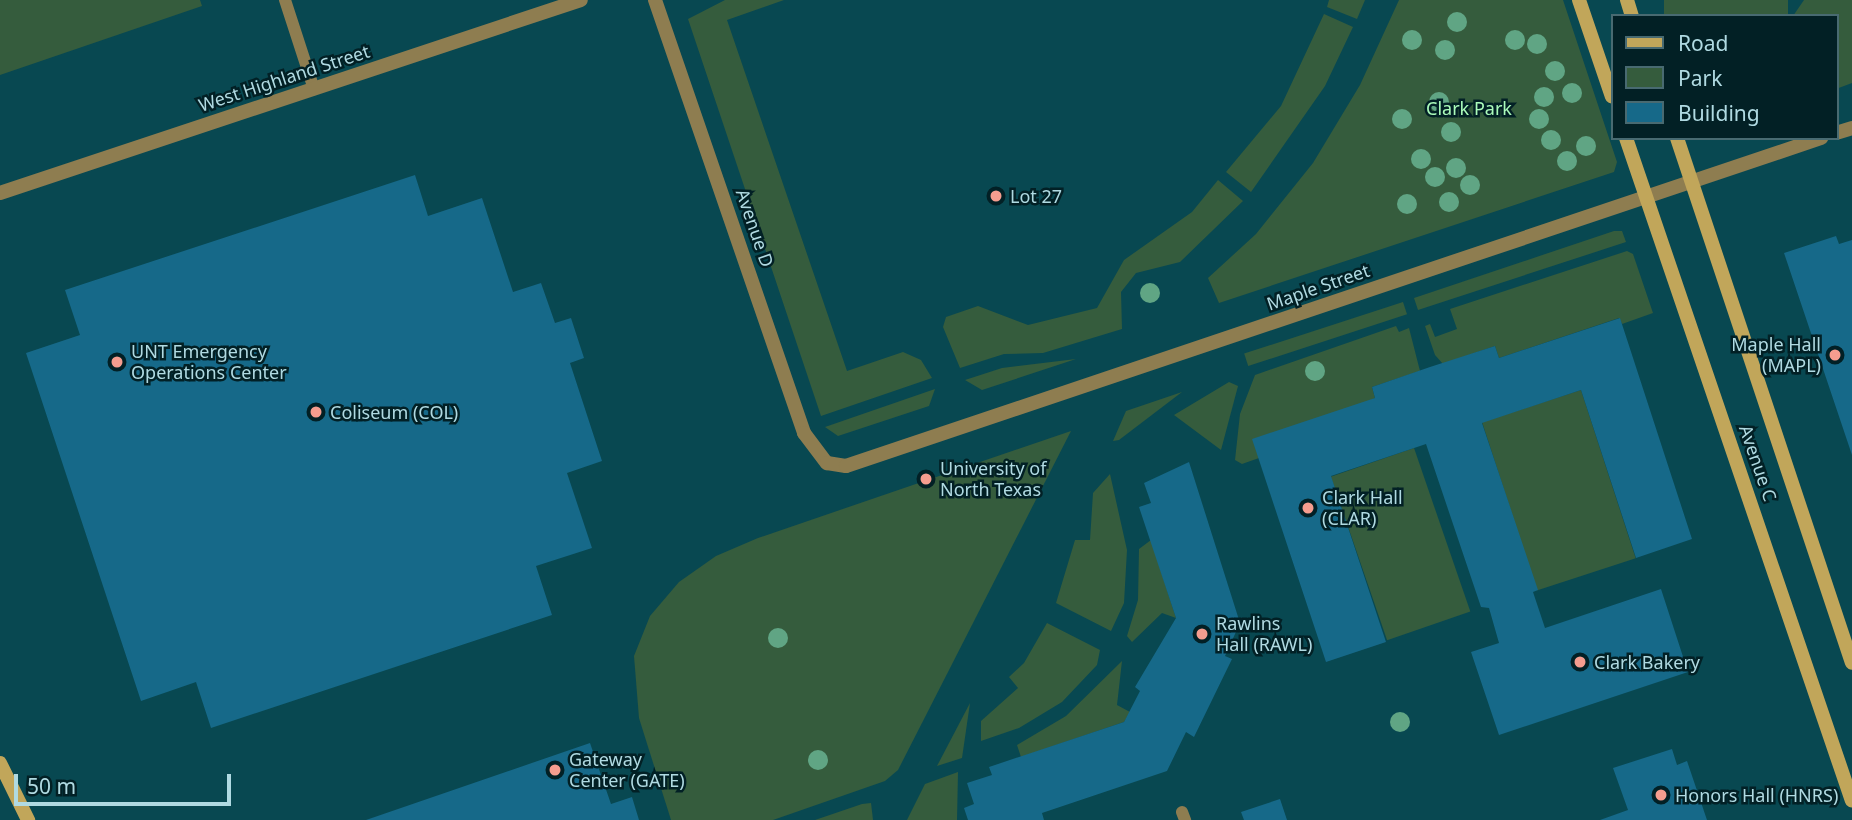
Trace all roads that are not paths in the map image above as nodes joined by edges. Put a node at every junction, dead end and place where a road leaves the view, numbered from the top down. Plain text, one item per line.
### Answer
1 (285, 0) edge
2 (581, 0) edge
3 (656, 0) edge
4 (1579, 0) edge
5 (314, 89) junction
6 (1610, 91) edge
7 (1627, 140) edge
8 (1678, 140) edge
9 (1815, 140) edge
10 (1692, 181) junction
11 (0, 193) edge
12 (1646, 197) junction
13 (827, 463) joint
14 (1852, 663) edge
15 (0, 763) edge
16 (1852, 801) edge
17 (27, 820) edge

1 - 5 lane
2 - 5 street, West Highland Street
3 - 13 street, Avenue D
4 - 6 street
5 - 11 street, West Highland Street
7 - 12 street, Avenue C
8 - 10 street, Avenue C
9 - 10 street, Maple Street
10 - 12 street, Maple Street
10 - 14 street, Avenue C
12 - 13 street, Maple Street
12 - 16 street, Avenue C
15 - 17 street

